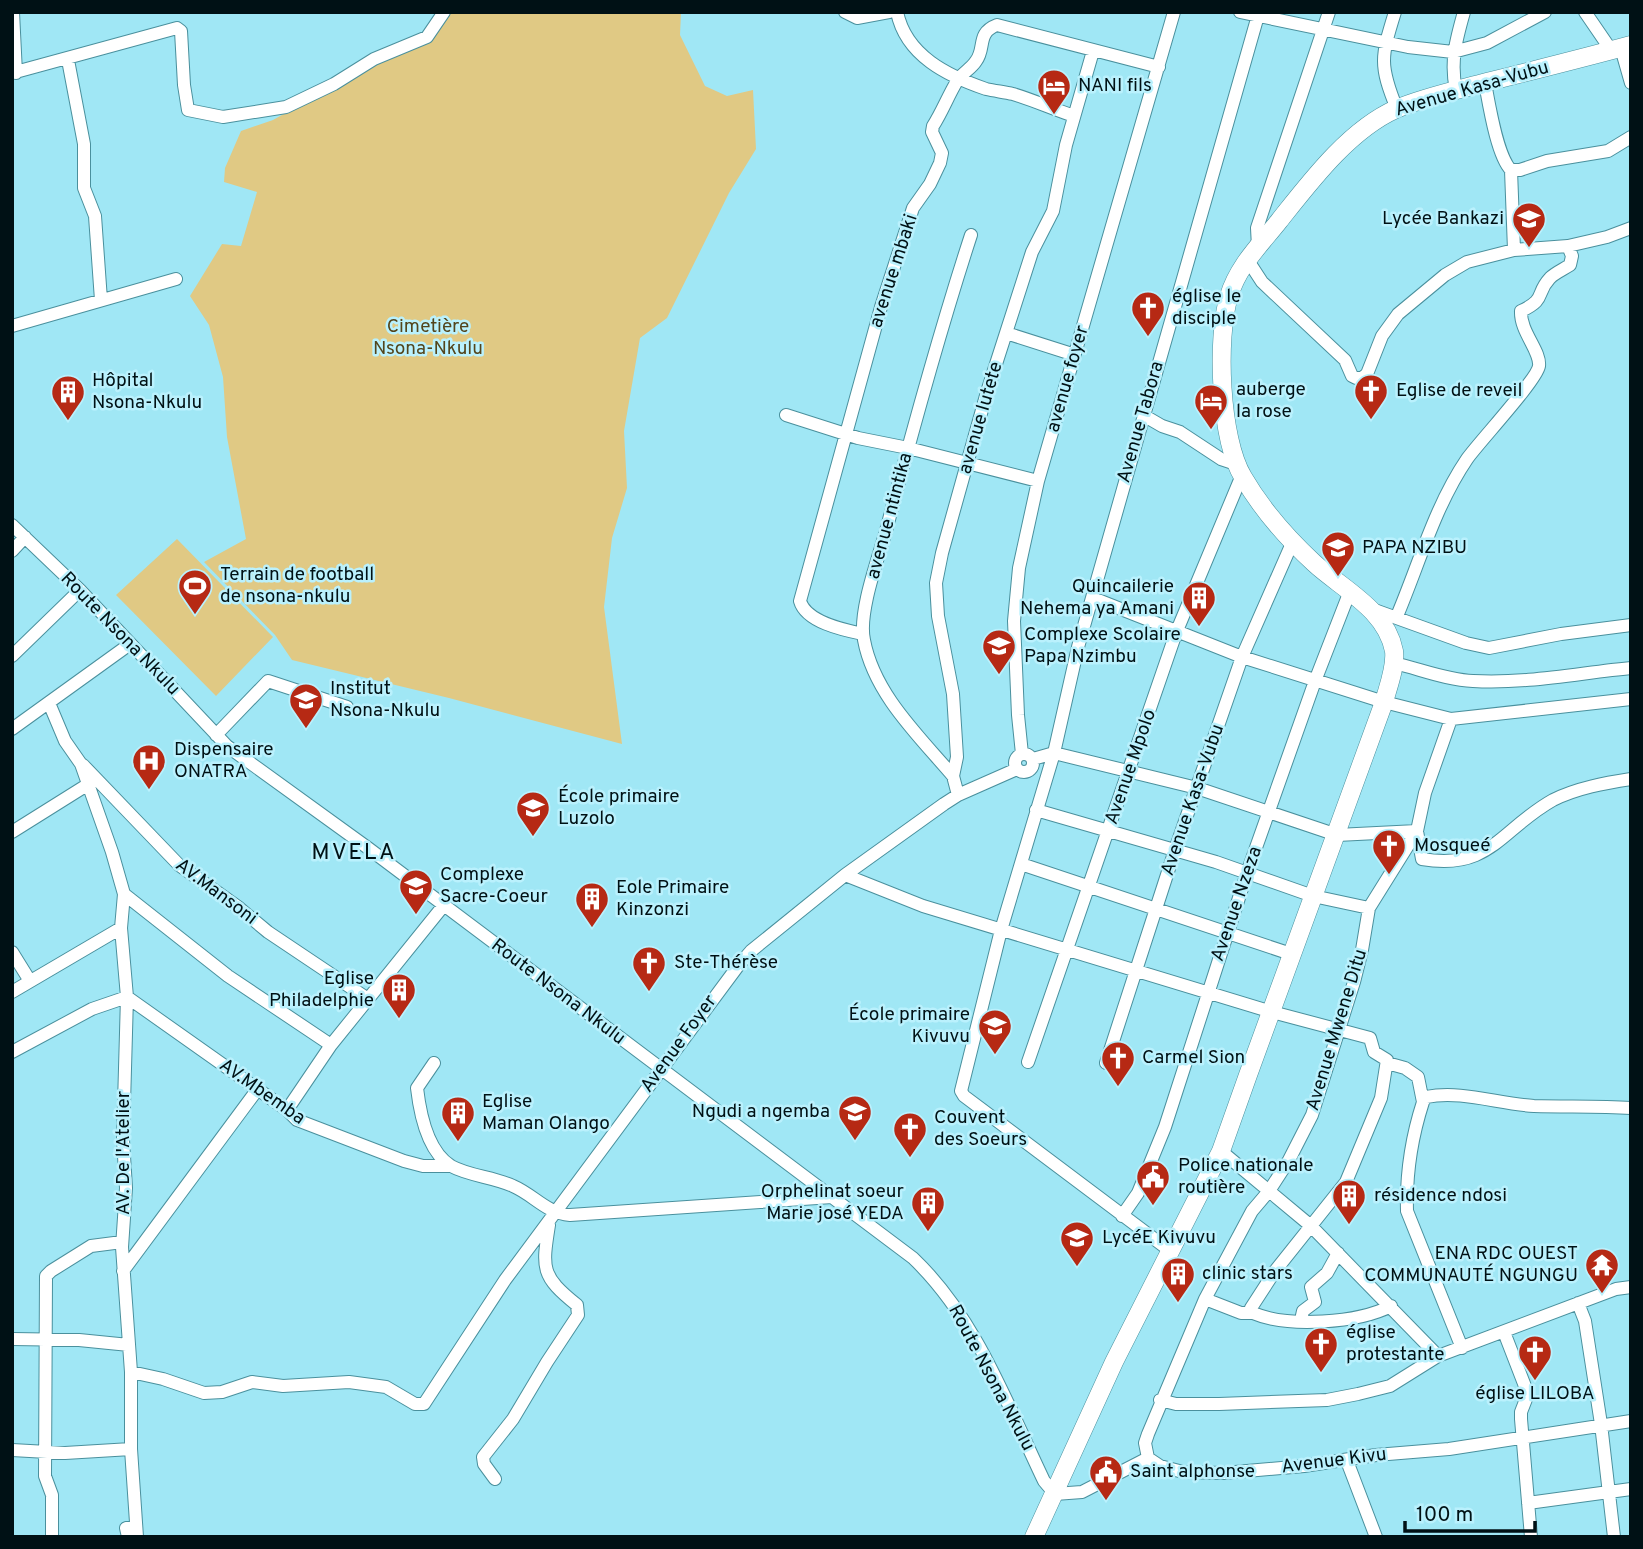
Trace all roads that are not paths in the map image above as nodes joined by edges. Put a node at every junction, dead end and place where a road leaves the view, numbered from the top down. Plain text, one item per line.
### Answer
1 (13, 12) edge
2 (444, 12) edge
3 (845, 12) edge
4 (889, 12) edge
5 (897, 12) edge
6 (1174, 12) edge
7 (1240, 12) edge
8 (1329, 12) edge
9 (1395, 12) edge
10 (1464, 12) edge
11 (1545, 12) edge
12 (1585, 12) edge
13 (1259, 14) edge
14 (1324, 31) junction
15 (1386, 42) junction
16 (1621, 48) edge
17 (1093, 51) junction
18 (1453, 52) junction
19 (68, 60) junction
20 (1159, 67) junction
21 (14, 73) edge
22 (958, 79) junction
23 (1485, 83) junction
24 (1631, 83) edge
25 (1456, 90) junction
26 (1397, 109) junction
27 (1074, 116) junction
28 (1631, 137) edge
29 (1511, 170) junction
30 (1631, 228) edge
31 (971, 236) dead end
32 (1568, 246) junction
33 (1514, 250) junction
34 (1253, 253) junction
35 (176, 279) dead end
36 (101, 300) junction
37 (12, 326) edge
38 (1006, 333) junction
39 (1075, 355) junction
40 (786, 415) dead end
41 (1143, 415) junction
42 (846, 433) junction
43 (908, 448) junction
44 (969, 462) junction
45 (1238, 467) junction
46 (1038, 481) junction
47 (12, 525) edge
48 (25, 537) junction
49 (1293, 541) junction
50 (12, 551) edge
51 (80, 590) junction
52 (1350, 591) junction
53 (1093, 598) junction
54 (1369, 608) junction
55 (1397, 616) junction
56 (1631, 625) edge
57 (1176, 633) junction
58 (863, 634) junction
59 (12, 636) edge
60 (130, 643) junction
61 (17, 651) edge
62 (1242, 657) junction
63 (1394, 663) junction
64 (1631, 668) edge
65 (1315, 681) junction
66 (1631, 699) edge
67 (1384, 702) junction
68 (49, 703) junction
69 (347, 707) dead end
70 (1451, 719) junction
71 (14, 723) edge
72 (216, 735) junction
73 (1054, 753) junction
74 (1028, 757) junction
75 (81, 764) junction
76 (1130, 770) junction
77 (953, 776) junction
78 (1631, 779) edge
79 (87, 785) junction
80 (1197, 788) junction
81 (958, 795) junction
82 (1036, 810) junction
83 (1268, 812) junction
84 (1109, 831) junction
85 (1417, 831) junction
86 (12, 832) edge
87 (1337, 835) junction
88 (1175, 850) junction
89 (1021, 864) junction
90 (1247, 873) junction
91 (845, 875) junction
92 (1090, 886) junction
93 (124, 894) junction
94 (1313, 896) junction
95 (444, 905) junction
96 (1156, 908) junction
97 (1368, 908) junction
98 (121, 928) junction
99 (1001, 930) junction
100 (1227, 931) junction
101 (1068, 950) junction
102 (13, 953) edge
103 (1294, 955) junction
104 (1135, 971) junction
105 (30, 981) junction
106 (12, 992) edge
107 (1206, 992) junction
108 (127, 997) junction
109 (368, 999) junction
110 (1272, 1013) junction
111 (1339, 1032) junction
112 (331, 1045) junction
113 (12, 1052) edge
114 (1028, 1062) dead end
115 (434, 1063) dead end
116 (1106, 1063) dead end
117 (1387, 1065) junction
118 (660, 1069) junction
119 (257, 1090) junction
120 (1423, 1102) junction
121 (1631, 1108) edge
122 (288, 1110) junction
123 (1221, 1151) junction
124 (451, 1166) junction
125 (1269, 1191) junction
126 (832, 1197) junction
127 (1122, 1216) junction
128 (553, 1218) junction
129 (1311, 1226) junction
130 (122, 1242) junction
131 (1169, 1250) junction
132 (1338, 1254) junction
133 (123, 1271) junction
134 (1631, 1287) edge
135 (1205, 1299) junction
136 (1578, 1303) junction
137 (1391, 1306) junction
138 (1253, 1310) junction
139 (1301, 1321) junction
140 (1504, 1332) junction
141 (47, 1338) junction
142 (12, 1339) edge
143 (129, 1345) junction
144 (1462, 1348) junction
145 (1438, 1356) junction
146 (131, 1372) junction
147 (1160, 1400) junction
148 (1631, 1421) edge
149 (1601, 1424) junction
150 (1523, 1438) junction
151 (131, 1449) junction
152 (12, 1450) edge
153 (47, 1453) junction
154 (1148, 1458) junction
155 (1348, 1461) junction
156 (495, 1479) dead end
157 (1631, 1489) edge
158 (1609, 1492) junction
159 (1055, 1494) junction
160 (1528, 1503) junction
161 (133, 1533) edge
162 (52, 1537) edge
163 (1034, 1537) edge
164 (1376, 1537) edge
165 (1531, 1537) edge
166 (1614, 1537) edge

1 - 21 street
2 - 19 street
3 - 4 street
5 - 22 street
6 - 20 street, avenue foyer
7 - 13 street
8 - 14 street
9 - 15 street
10 - 18 street
11 - 18 street
12 - 16 street
13 - 14 street
13 - 41 street, Avenue Tabora
14 - 15 street
14 - 34 street
15 - 18 street
15 - 26 street
16 - 23 highway, Avenue Kasa-Vubu
16 - 24 street
17 - 20 street
17 - 22 street, avenue mbaki
17 - 27 street, avenue lutete
18 - 25 street
19 - 21 street
19 - 36 street
20 - 39 street, avenue foyer
22 - 27 street
22 - 42 street, avenue mbaki
23 - 25 highway, Avenue Kasa-Vubu
23 - 29 street
25 - 26 highway, Avenue Kasa-Vubu
26 - 34 highway, Avenue Kasa-Vubu
27 - 38 street, avenue lutete
28 - 29 street
29 - 33 street
30 - 32 street
31 - 43 street, avenue ntintika
32 - 33 street
32 - 55 street
33 - 34 street
34 - 45 highway, Avenue Kasa-Vubu
35 - 36 street
36 - 37 street
38 - 39 street
38 - 44 street, avenue lutete
39 - 46 street, avenue foyer
40 - 42 street
41 - 45 street
41 - 53 street, Avenue Tabora
42 - 43 street
42 - 58 street, avenue mbaki
43 - 44 street
43 - 58 street, avenue ntintika
44 - 46 street
44 - 77 street, avenue lutete
45 - 49 highway
45 - 57 street, Avenue Mpolo
46 - 74 street, avenue foyer
47 - 48 street, Route Nsona Nkulu
48 - 50 street
48 - 51 street, Route Nsona Nkulu
49 - 52 highway
49 - 62 street, Avenue Kasa-Vubu
51 - 60 street, Route Nsona Nkulu
51 - 61 street
52 - 54 highway
52 - 65 street, Avenue Nzeza
53 - 57 street
53 - 73 street, Avenue Tabora
54 - 55 street
54 - 63 highway
55 - 56 street
57 - 62 street
57 - 76 street, Avenue Mpolo
58 - 77 street, avenue ntintika
59 - 61 street
60 - 68 street
60 - 72 street, Route Nsona Nkulu
62 - 65 street
62 - 80 street, Avenue Kasa-Vubu
63 - 64 street
63 - 67 highway
65 - 67 street
65 - 83 street, Avenue Nzeza
66 - 70 street
67 - 70 street
67 - 87 highway
68 - 71 street
68 - 75 street
69 - 72 street
70 - 85 street
72 - 95 street, Route Nsona Nkulu
73 - 74 street
73 - 76 street
73 - 82 street, Avenue Tabora
74 - 81 street, Avenue Foyer
75 - 79 street, AV. De l'Atelier
75 - 109 street, AV.Mansoni
76 - 80 street
76 - 84 street, Avenue Mpolo
77 - 81 street, avenue lutete
78 - 85 street
79 - 86 street
79 - 93 street, AV. De l'Atelier
80 - 83 street
80 - 88 street, Avenue Kasa-Vubu
81 - 91 street, Avenue Foyer
82 - 84 street
82 - 89 street, Avenue Tabora
83 - 87 street
83 - 90 street, Avenue Nzeza
84 - 88 street
84 - 92 street, Avenue Mpolo
85 - 87 street
85 - 97 street
87 - 94 highway
88 - 90 street
88 - 96 street, Avenue Kasa-Vubu
89 - 92 street
89 - 99 street, Avenue Tabora
90 - 94 street
90 - 100 street, Avenue Nzeza
91 - 99 street
91 - 118 street, Avenue Foyer
92 - 96 street
92 - 101 street, Avenue Mpolo
93 - 98 street, AV. De l'Atelier
93 - 112 street
94 - 97 street
94 - 103 highway
95 - 109 street
95 - 118 street, Route Nsona Nkulu
96 - 100 street
96 - 104 street, Avenue Kasa-Vubu
97 - 111 street, Avenue Mwene Ditu
98 - 105 street
98 - 108 street, AV. De l'Atelier
99 - 101 street
99 - 127 street, Avenue Tabora
100 - 103 street
100 - 107 street, Avenue Nzeza
101 - 104 street
101 - 114 street, Avenue Mpolo
102 - 105 street
103 - 110 highway
104 - 107 street
104 - 116 street, Avenue Kasa-Vubu
105 - 106 street
107 - 110 street
107 - 127 street, Avenue Nzeza
108 - 113 street
108 - 119 street, AV.Mbemba
108 - 130 street, AV. De l'Atelier
109 - 112 street
110 - 111 street
110 - 123 highway
111 - 117 street
111 - 125 street, Avenue Mwene Ditu
112 - 122 street
115 - 124 street
117 - 120 street
117 - 129 street
118 - 126 street, Route Nsona Nkulu
118 - 128 street, Avenue Foyer
119 - 122 street, AV.Mbemba
119 - 133 street
120 - 121 street
120 - 144 street
122 - 124 street, AV.Mbemba
123 - 125 street
123 - 131 highway
124 - 128 street, AV.Mbemba
125 - 129 street
125 - 135 street, Avenue Mwene Ditu
126 - 128 street
126 - 159 street, Route Nsona Nkulu
127 - 131 street
128 - 146 street, Avenue Foyer
128 - 156 street
129 - 132 street
129 - 138 street
130 - 133 street, AV. De l'Atelier
130 - 141 street
131 - 159 highway
132 - 137 street
132 - 139 street
133 - 143 street, AV. De l'Atelier
134 - 136 street
135 - 138 street
135 - 147 street, Avenue Mwene Ditu
136 - 140 street
136 - 149 street
137 - 139 street
137 - 145 street
138 - 139 street
140 - 144 street
140 - 150 street
141 - 142 street
141 - 143 street
141 - 153 street
143 - 146 street, AV. De l'Atelier
144 - 145 street
145 - 147 street
146 - 151 street, AV. De l'Atelier
147 - 154 street, Avenue Mwene Ditu
148 - 149 street, Avenue Kivu
149 - 150 street, Avenue Kivu
149 - 158 street
150 - 155 street, Avenue Kivu
150 - 160 street
151 - 153 street
151 - 161 street, AV. De l'Atelier
152 - 153 street
153 - 162 street
154 - 155 street, Avenue Kivu
154 - 159 street
155 - 164 street
157 - 158 street
158 - 160 street
158 - 166 street
159 - 163 highway
160 - 165 street

